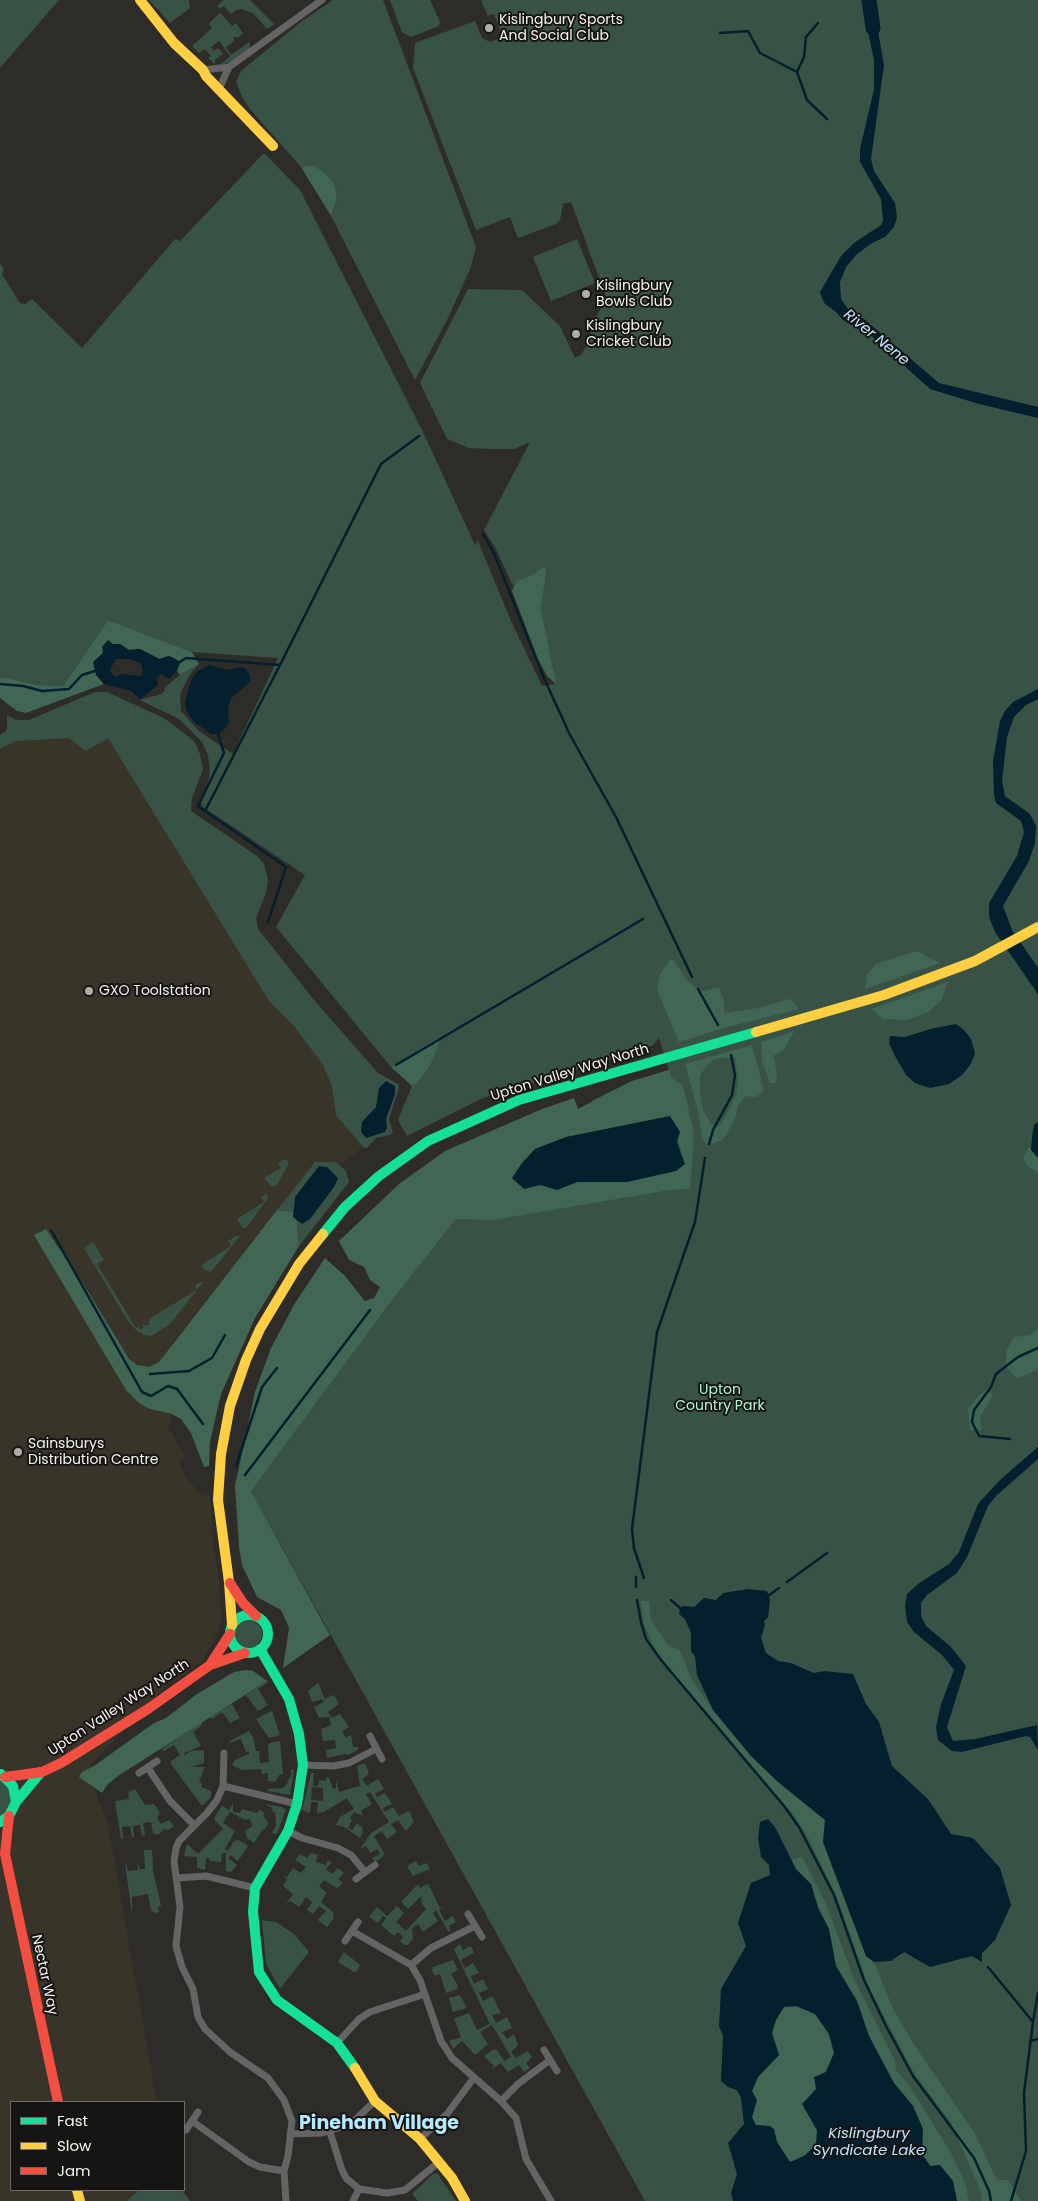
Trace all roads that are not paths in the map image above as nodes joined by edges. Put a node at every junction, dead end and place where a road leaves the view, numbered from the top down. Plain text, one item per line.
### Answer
1 (140, 0) edge
2 (322, 0) edge
3 (229, 67) junction
4 (203, 70) junction
5 (219, 90) junction
6 (274, 146) dead end
7 (1038, 927) edge
8 (229, 1582) junction
9 (257, 1616) junction
10 (231, 1630) junction
11 (260, 1649) junction
12 (245, 1653) junction
13 (210, 1665) junction
14 (370, 1736) dead end
15 (376, 1749) junction
16 (224, 1754) dead end
17 (382, 1758) dead end
18 (157, 1761) dead end
19 (303, 1766) junction
20 (148, 1768) junction
21 (42, 1772) junction
22 (140, 1773) dead end
23 (2, 1776) edge
24 (223, 1786) junction
25 (16, 1802) junction
26 (297, 1804) junction
27 (4, 1819) edge
28 (194, 1825) junction
29 (288, 1832) junction
30 (0, 1843) edge
31 (5, 1854) junction
32 (375, 1865) dead end
33 (365, 1872) junction
34 (177, 1878) junction
35 (356, 1880) dead end
36 (255, 1888) junction
37 (468, 1914) dead end
38 (358, 1922) dead end
39 (475, 1926) junction
40 (352, 1931) junction
41 (482, 1937) dead end
42 (345, 1941) dead end
43 (411, 1966) junction
44 (425, 1994) junction
45 (337, 2043) junction
46 (544, 2050) dead end
47 (550, 2060) junction
48 (557, 2071) dead end
49 (473, 2079) junction
50 (502, 2100) junction
51 (58, 2101) edge
52 (375, 2101) junction
53 (198, 2112) dead end
54 (192, 2121) junction
55 (186, 2130) dead end
56 (330, 2132) junction
57 (290, 2134) junction
58 (420, 2139) junction
59 (439, 2162) junction
60 (284, 2172) junction
61 (359, 2189) junction
62 (286, 2201) edge
63 (352, 2201) edge
64 (465, 2201) edge
65 (551, 2201) edge

1 - 4 street
2 - 3 street
3 - 4 street
3 - 5 street
4 - 5 street
5 - 6 street
7 - 8 street, Upton Valley Way North
8 - 9 street, Upton Valley Way North
8 - 10 street, Upton Valley Way North
9 - 10 street
9 - 11 street
10 - 12 street
10 - 13 street, Upton Valley Way North
11 - 12 street
11 - 19 street
12 - 13 street, Upton Valley Way North
13 - 21 street, Upton Valley Way North
14 - 15 street
15 - 17 street
15 - 19 street
16 - 24 street
18 - 20 street
19 - 26 street
20 - 22 street
20 - 28 street
21 - 23 street, Upton Valley Way North
21 - 25 street, Upton Valley Way North
23 - 25 street
24 - 26 street
24 - 28 street
25 - 27 street, Upton Valley Way North
26 - 29 street
27 - 31 street, Nectar Way
28 - 34 street
29 - 33 street
29 - 36 street
30 - 31 street, Nectar Way
31 - 51 street, Nectar Way
32 - 33 street
33 - 35 street
34 - 36 street
34 - 57 street
36 - 45 street
37 - 39 street
38 - 40 street
39 - 41 street
39 - 43 street
40 - 42 street
40 - 43 street
43 - 44 street
44 - 45 street
44 - 49 street
45 - 52 street
46 - 47 street
47 - 48 street
47 - 50 street
49 - 50 street
49 - 58 street
50 - 65 street
52 - 56 street
52 - 58 street
53 - 54 street
54 - 55 street
54 - 60 street
56 - 57 street
56 - 61 street
57 - 60 street
58 - 59 street
59 - 61 street
59 - 64 street
60 - 62 street
61 - 63 street

